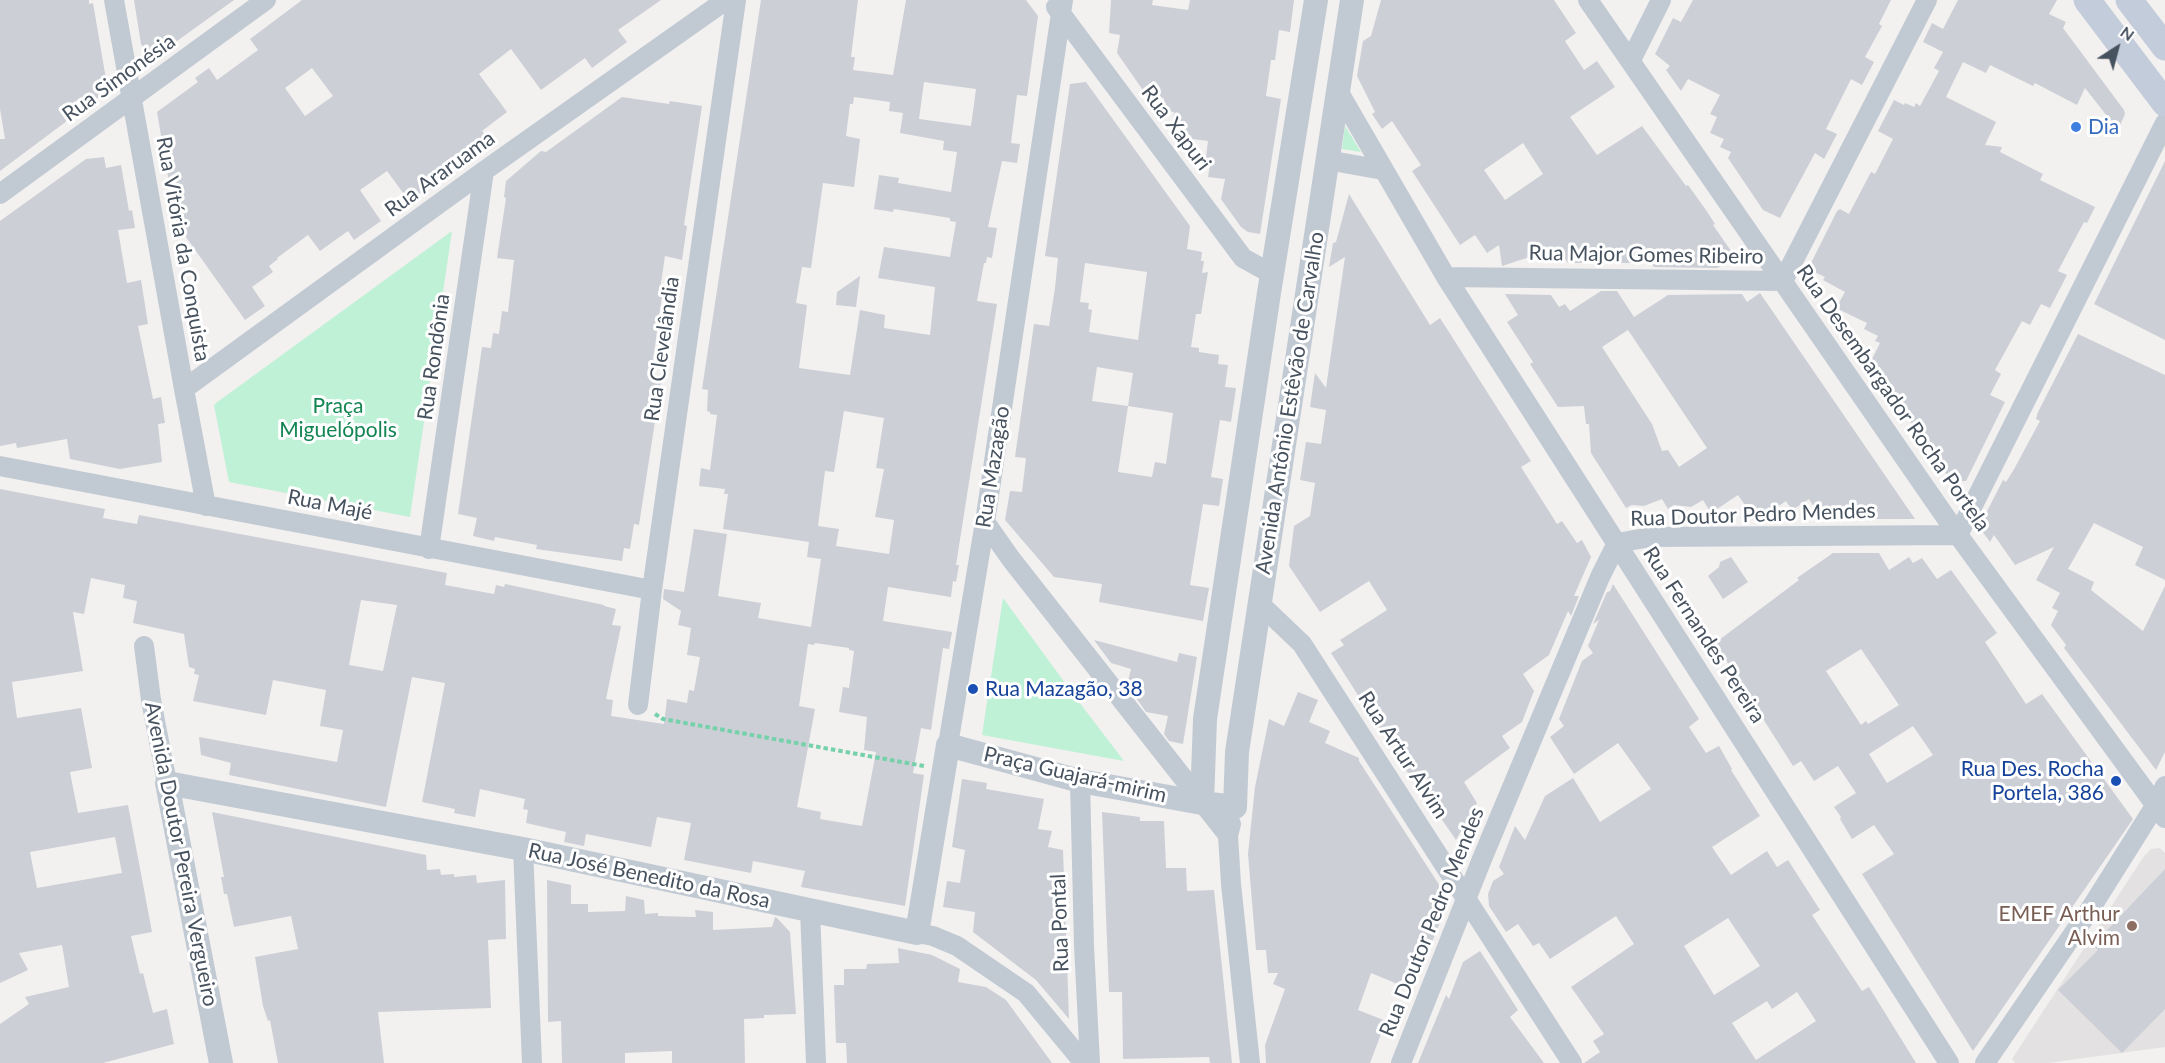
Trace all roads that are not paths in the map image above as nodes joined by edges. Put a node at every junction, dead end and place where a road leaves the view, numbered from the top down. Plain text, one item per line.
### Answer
1 (114, 0) edge
2 (266, 0) edge
3 (726, 0) edge
4 (736, 0) edge
5 (1352, 0) edge
6 (1588, 0) edge
7 (1661, 0) edge
8 (1927, 0) edge
9 (2087, 0) edge
10 (2129, 0) edge
11 (1058, 4) edge
12 (1315, 9) edge
13 (1348, 29) junction
14 (2165, 47) edge
15 (1631, 60) junction
16 (1305, 76) junction
17 (1338, 85) junction
18 (132, 100) junction
19 (2165, 103) edge
20 (2165, 123) edge
21 (1327, 160) junction
22 (1383, 170) junction
23 (484, 171) junction
24 (0, 194) edge
25 (1272, 274) junction
26 (1446, 278) junction
27 (1783, 280) junction
28 (184, 389) junction
29 (0, 466) edge
30 (206, 506) junction
31 (985, 522) junction
32 (1958, 535) junction
33 (1617, 543) junction
34 (429, 549) junction
35 (651, 590) junction
36 (1259, 603) junction
37 (144, 646) dead end
38 (638, 705) road end
39 (948, 746) junction
40 (1080, 781) junction
41 (167, 783) junction
42 (2165, 786) edge
43 (1202, 803) junction
44 (1235, 807) junction
45 (2160, 812) edge
46 (1228, 836) junction
47 (523, 849) junction
48 (1467, 897) junction
49 (810, 910) junction
50 (917, 933) junction
51 (221, 1063) edge
52 (532, 1063) edge
53 (816, 1063) edge
54 (1084, 1063) edge
55 (1090, 1063) edge
56 (1250, 1063) edge
57 (1401, 1063) edge
58 (1572, 1063) edge
59 (1949, 1063) edge
60 (1985, 1063) edge

1 - 18 street, Rua Vitória da Conquista
2 - 18 street, Rua Simonésia
3 - 23 street, Rua Araruama
4 - 35 street, Rua Clevelândia
5 - 13 street, Avenida Antônio Estêvão de Carvalho
6 - 15 street, Rua Desembargador Rocha Portela
7 - 15 street
8 - 27 street, Rua Major Gomes Ribeiro
9 - 19 main road
10 - 14 main road
11 - 25 street, Rua Xapuri
11 - 31 street, Rua Mazagão
12 - 13 street
12 - 16 street, Avenida Antônio Estêvão de Carvalho
13 - 17 street, Avenida Antônio Estêvão de Carvalho
15 - 27 street, Rua Desembargador Rocha Portela
16 - 17 street
16 - 25 street, Avenida Antônio Estêvão de Carvalho
17 - 21 street, Avenida Antônio Estêvão de Carvalho
17 - 22 street, Rua Fernandes Pereira
18 - 24 street, Rua Simonésia
18 - 28 street, Rua Vitória da Conquista
20 - 32 street
21 - 22 street
21 - 36 street, Avenida Antônio Estêvão de Carvalho
22 - 26 street, Rua Fernandes Pereira
23 - 28 street, Rua Araruama
23 - 34 street, Rua Rondônia
25 - 43 street, Avenida Antônio Estêvão de Carvalho
26 - 27 street, Rua Major Gomes Ribeiro
26 - 33 street, Rua Fernandes Pereira
27 - 32 street, Rua Desembargador Rocha Portela
28 - 30 street, Rua Vitória da Conquista
29 - 30 street, Rua Majé
30 - 34 street, Rua Majé
31 - 39 street, Rua Mazagão
31 - 43 street, Praça Guajará-mirim
32 - 33 street, Rua Doutor Pedro Mendes
32 - 45 street, Rua Desembargador Rocha Portela
33 - 48 street, Rua Doutor Pedro Mendes
33 - 59 street, Rua Fernandes Pereira
34 - 35 street, Rua Majé
35 - 38 street, Rua Clevelândia
36 - 44 street, Avenida Antônio Estêvão de Carvalho
36 - 48 street, Rua Artur Alvim
37 - 41 street, Avenida Doutor Pereira Vergueiro
39 - 40 street, Praça Guajará-mirim
39 - 50 street, Rua Mazagão
40 - 43 street, Praça Guajará-mirim
40 - 55 street, Rua Pontal
41 - 47 street, Rua José Benedito da Rosa
41 - 51 street, Avenida Doutor Pereira Vergueiro
42 - 45 street
43 - 44 street, Praça Guajará-mirim
43 - 46 street
44 - 46 street
45 - 60 street
46 - 56 street
47 - 49 street, Rua José Benedito da Rosa
47 - 52 street
48 - 57 street, Rua Doutor Pedro Mendes
48 - 58 street, Rua Artur Alvim
49 - 50 street, Rua José Benedito da Rosa
49 - 53 street
50 - 54 street, Rua José Benedito da Rosa

